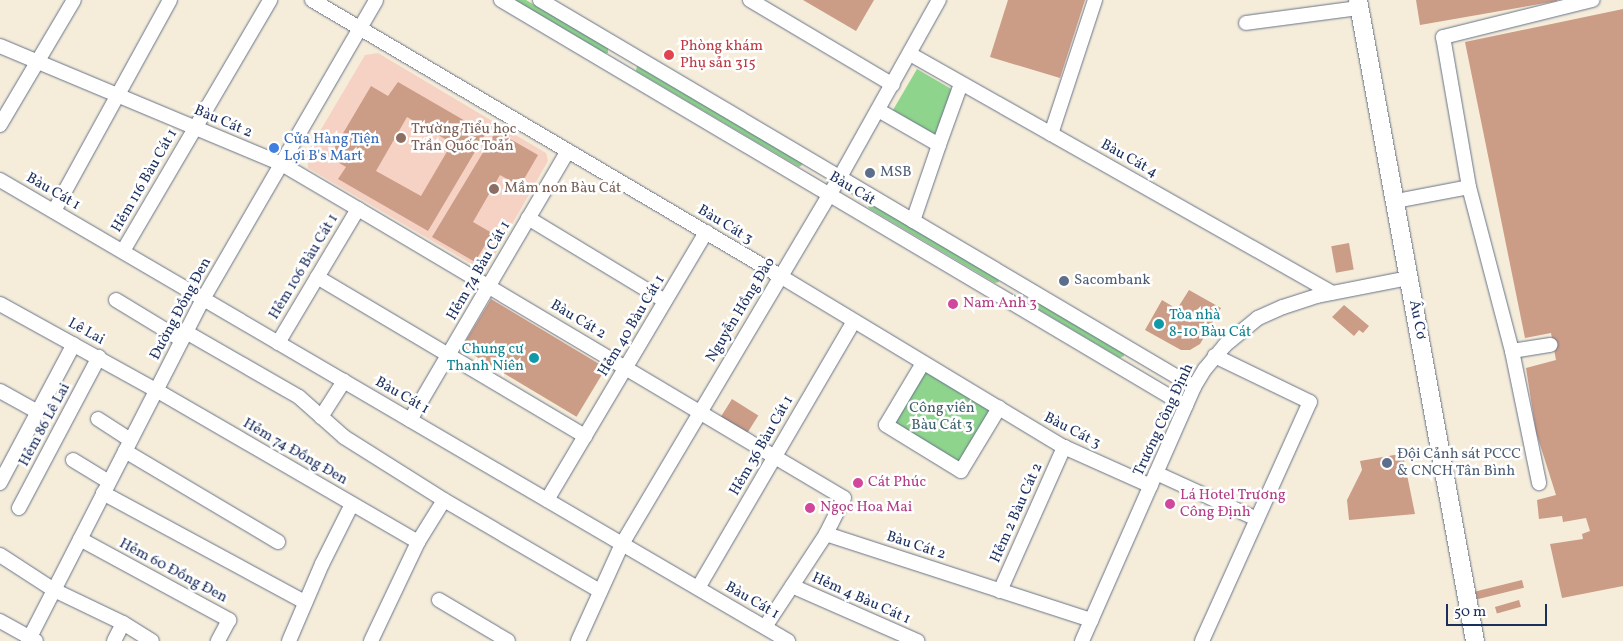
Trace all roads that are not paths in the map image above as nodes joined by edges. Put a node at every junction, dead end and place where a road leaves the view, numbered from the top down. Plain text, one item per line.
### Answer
1 (74, 0) edge
2 (170, 0) edge
3 (270, 0) edge
4 (312, 0) edge
5 (376, 0) edge
6 (501, 0) edge
7 (540, 0) edge
8 (750, 0) edge
9 (939, 0) edge
10 (1095, 0) edge
11 (1593, 0) edge
12 (1359, 4) edge
13 (1246, 23) dead end
14 (360, 28) junction
15 (0, 46) edge
16 (626, 51) junction
17 (910, 54) junction
18 (38, 61) junction
19 (616, 68) junction
20 (961, 84) junction
21 (893, 85) junction
22 (118, 95) junction
23 (878, 110) junction
24 (0, 125) edge
25 (195, 128) junction
26 (1051, 134) junction
27 (939, 145) junction
28 (568, 151) junction
29 (280, 163) junction
30 (840, 177) junction
31 (0, 180) edge
32 (1470, 187) junction
33 (830, 195) junction
34 (1396, 201) junction
35 (358, 209) junction
36 (54, 211) junction
37 (528, 218) junction
38 (913, 220) junction
39 (706, 232) junction
40 (123, 251) junction
41 (780, 276) junction
42 (317, 277) junction
43 (1409, 278) junction
44 (1016, 282) junction
45 (488, 286) junction
46 (1332, 292) junction
47 (204, 299) junction
48 (1006, 299) junction
49 (116, 300) dead end
50 (665, 301) junction
51 (0, 304) edge
52 (854, 321) junction
53 (184, 336) junction
54 (278, 343) junction
55 (74, 344) junction
56 (1551, 345) dead end
57 (1512, 351) junction
58 (448, 355) junction
59 (1215, 356) junction
60 (99, 358) junction
61 (924, 363) junction
62 (626, 367) junction
63 (344, 381) junction
64 (1194, 387) junction
65 (156, 390) junction
66 (0, 391) edge
67 (1186, 406) junction
68 (999, 408) junction
69 (700, 411) junction
70 (38, 412) junction
71 (322, 417) junction
72 (98, 419) dead end
73 (410, 420) junction
74 (585, 436) junction
75 (128, 445) junction
76 (1064, 447) junction
77 (775, 456) junction
78 (73, 460) dead end
79 (1153, 480) junction
80 (0, 483) edge
81 (1539, 483) dead end
82 (106, 487) junction
83 (444, 500) junction
84 (547, 500) junction
85 (352, 504) junction
86 (19, 508) dead end
87 (1257, 519) junction
88 (826, 534) junction
89 (80, 539) junction
90 (278, 542) dead end
91 (418, 542) junction
92 (622, 544) junction
93 (0, 555) edge
94 (792, 586) junction
95 (698, 588) junction
96 (54, 590) junction
97 (600, 591) junction
98 (1000, 591) junction
99 (439, 600) dead end
100 (305, 602) junction
101 (1091, 620) junction
102 (0, 622) edge
103 (123, 624) junction
104 (765, 627) junction
105 (31, 640) edge
106 (580, 640) edge
107 (114, 641) edge
108 (152, 641) edge
109 (218, 641) edge
110 (289, 641) edge
111 (371, 641) edge
112 (508, 641) edge
113 (788, 641) edge
114 (917, 641) edge
115 (1082, 641) edge
116 (1202, 641) edge
117 (1475, 641) edge

1 - 18 street
2 - 22 street
3 - 25 street, Hẻm 116 Bàu Cát 1
4 - 14 street, Bàu Cát 3
5 - 14 street, Đường Đồng Đen
6 - 19 street, Bàu Cát
7 - 16 street, Bàu Cát
8 - 21 street
9 - 17 street, Nguyễn Hồng Đào
10 - 26 street
11 - 32 street
12 - 13 street
12 - 34 main road, Âu Cơ
14 - 28 street, Bàu Cát 3
14 - 29 street, Đường Đồng Đen
15 - 18 street, Bàu Cát 2
16 - 19 street
16 - 30 street, Bàu Cát
17 - 20 street, Bàu Cát 4
17 - 21 street, Nguyễn Hồng Đào
18 - 22 street, Bàu Cát 2
18 - 24 street
19 - 33 street, Bàu Cát
20 - 26 street, Bàu Cát 4
20 - 27 street
21 - 23 street, Nguyễn Hồng Đào
22 - 25 street, Bàu Cát 2
22 - 36 street
23 - 27 street
23 - 30 street, Nguyễn Hồng Đào
25 - 29 street, Bàu Cát 2
25 - 40 street, Hẻm 116 Bàu Cát 1
26 - 46 street, Bàu Cát 4
27 - 38 street
28 - 37 street, Hẻm 74 Bàu Cát 1
28 - 39 street, Bàu Cát 3
29 - 35 street, Bàu Cát 2
29 - 47 street, Đường Đồng Đen
30 - 33 street, Nguyễn Hồng Đào
30 - 38 street, Bàu Cát
31 - 36 street, Bàu Cát 1
32 - 34 street
32 - 57 street
33 - 41 street, Nguyễn Hồng Đào
33 - 48 street, Bàu Cát
34 - 43 main road, Âu Cơ
35 - 42 street, Hẻm 106 Bàu Cát 1
35 - 45 street, Bàu Cát 2
36 - 40 street, Bàu Cát 1
37 - 45 street, Hẻm 74 Bàu Cát 1
37 - 50 street
38 - 44 street, Bàu Cát
39 - 41 street, Bàu Cát 3
39 - 50 street, Hẻm 40 Bàu Cát 1
40 - 47 street, Bàu Cát 1
41 - 52 street, Bàu Cát 3
41 - 69 street, Nguyễn Hồng Đào
42 - 54 street, Hẻm 106 Bàu Cát 1
42 - 58 street
43 - 46 street, Trương Công Định
43 - 117 main road, Âu Cơ
44 - 48 street
44 - 64 street, Bàu Cát
45 - 58 street, Hẻm 74 Bàu Cát 1
45 - 62 street, Bàu Cát 2
46 - 59 street, Trương Công Định
47 - 53 street, Đường Đồng Đen
47 - 54 street, Bàu Cát 1
48 - 67 street, Bàu Cát
49 - 53 street
50 - 62 street, Hẻm 40 Bàu Cát 1
51 - 55 street, Lê Lai
52 - 61 street, Bàu Cát 3
52 - 77 street, Hẻm 36 Bàu Cát 1
53 - 65 street, Đường Đồng Đen
53 - 71 street
54 - 63 street, Bàu Cát 1
55 - 60 street, Lê Lai
55 - 70 street
56 - 57 street
57 - 81 street
58 - 73 street, Hẻm 74 Bàu Cát 1
58 - 74 street
59 - 64 street, Trương Công Định
59 - 87 street
60 - 65 street, Lê Lai
60 - 86 street, Hẻm 86 Lê Lai
61 - 68 street, Bàu Cát 3
61 - 68 street
62 - 69 street, Bàu Cát 2
62 - 74 street, Hẻm 40 Bàu Cát 1
63 - 71 street
63 - 73 street, Bàu Cát 1
64 - 67 street, Trương Công Định
65 - 75 street, Đường Đồng Đen
65 - 85 street, Hẻm 74 Đồng Đen
66 - 70 street
67 - 79 street, Trương Công Định
68 - 76 street, Bàu Cát 3
69 - 77 street, Bàu Cát 2
69 - 92 street, Nguyễn Hồng Đào
70 - 80 street
71 - 83 street
72 - 75 street
73 - 84 street, Bàu Cát 1
74 - 84 street, Hẻm 40 Bàu Cát 1
75 - 82 street, Đường Đồng Đen
75 - 90 street
76 - 79 street, Bàu Cát 3
76 - 98 street, Hẻm 2 Bàu Cát 2
77 - 88 street, Bàu Cát 2
77 - 95 street, Hẻm 36 Bàu Cát 1
78 - 82 street
79 - 87 street, Bàu Cát 3
79 - 101 street, Trương Công Định
82 - 89 street, Đường Đồng Đen
82 - 100 street
83 - 91 street
83 - 97 street
84 - 92 street, Bàu Cát 1
85 - 91 street, Hẻm 74 Đồng Đen
85 - 100 street
87 - 116 street
88 - 94 street
88 - 98 street, Bàu Cát 2
89 - 96 street, Đường Đồng Đen
89 - 109 street, Hẻm 60 Đồng Đen
91 - 111 street
92 - 95 street, Bàu Cát 1
92 - 97 street, Nguyễn Hồng Đào
93 - 96 street
94 - 104 street
94 - 114 street, Hẻm 4 Bàu Cát 1
95 - 104 street, Bàu Cát 1
96 - 103 street
96 - 105 street, Đường Đồng Đen
97 - 106 street, Nguyễn Hồng Đào
98 - 101 street, Bàu Cát 2
99 - 112 street
100 - 110 street
101 - 115 street, Trương Công Định
102 - 105 street
103 - 107 street
103 - 108 street
104 - 113 street, Bàu Cát 1

